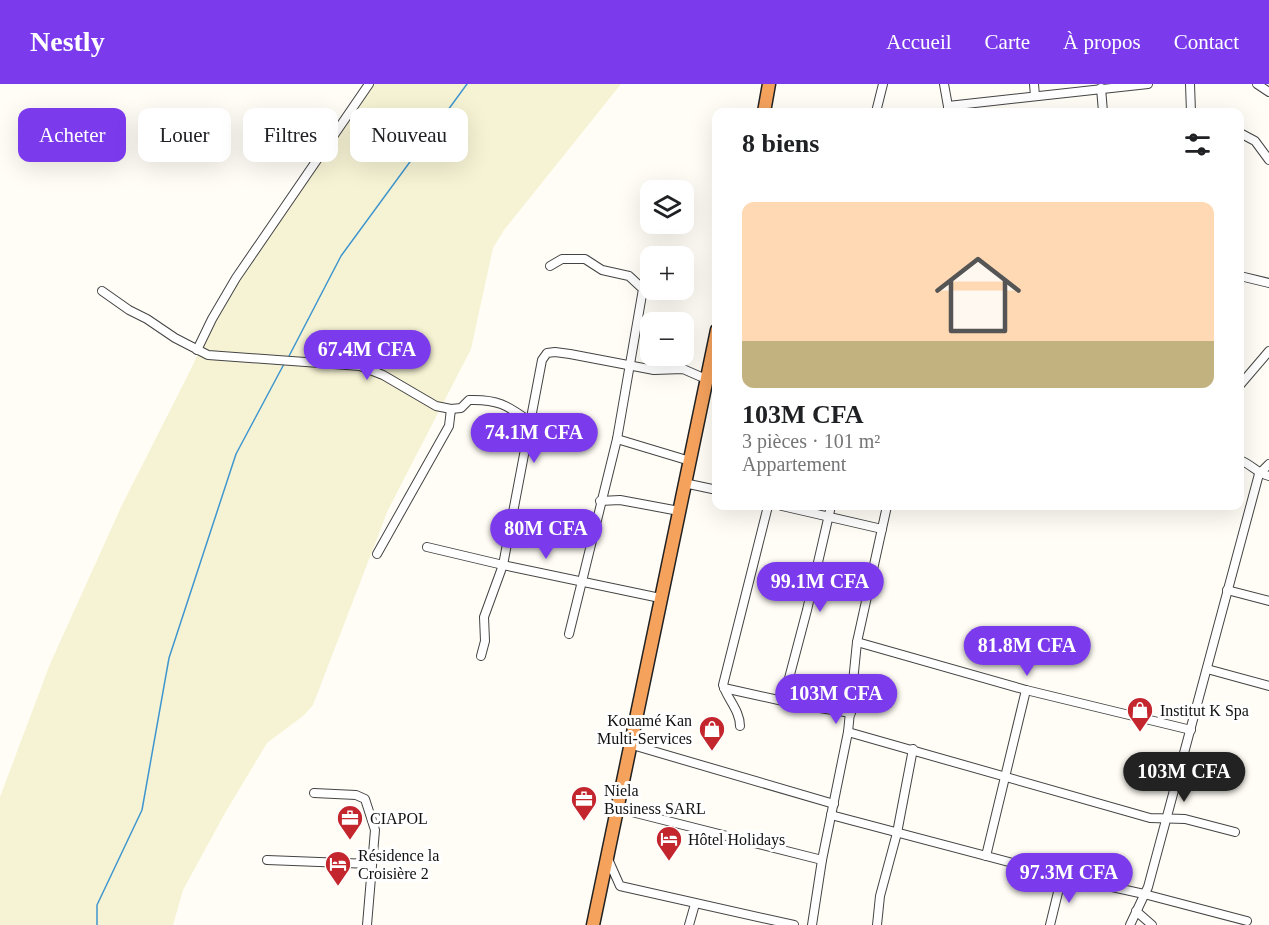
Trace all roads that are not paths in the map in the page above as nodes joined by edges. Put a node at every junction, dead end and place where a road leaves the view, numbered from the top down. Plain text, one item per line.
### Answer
1 (369, 84) edge
2 (769, 84) edge
3 (883, 84) edge
4 (944, 84) edge
5 (1034, 84) edge
6 (1148, 84) edge
7 (1190, 84) edge
8 (1257, 84) edge
9 (1101, 88) junction
10 (1269, 92) edge
11 (1035, 96) junction
12 (765, 108) edge
13 (877, 108) edge
14 (949, 108) edge
15 (956, 108) edge
16 (1103, 108) edge
17 (1191, 108) edge
18 (1244, 135) edge
19 (1269, 160) edge
20 (550, 266) dead end
21 (1244, 277) edge
22 (1269, 283) edge
23 (102, 291) dead end
24 (197, 350) junction
25 (1269, 351) edge
26 (712, 352) edge
27 (629, 364) junction
28 (706, 379) junction
29 (1244, 381) edge
30 (451, 409) junction
31 (529, 421) junction
32 (616, 439) junction
33 (690, 461) junction
34 (1244, 462) edge
35 (1269, 464) edge
36 (1259, 474) junction
37 (1269, 476) edge
38 (684, 483) junction
39 (712, 489) edge
40 (600, 501) junction
41 (767, 510) edge
42 (798, 510) edge
43 (830, 510) edge
44 (886, 510) edge
45 (679, 511) junction
46 (827, 517) junction
47 (882, 529) junction
48 (427, 547) dead end
49 (377, 554) dead end
50 (503, 565) junction
51 (583, 581) junction
52 (1227, 590) junction
53 (660, 598) junction
54 (1269, 601) edge
55 (569, 634) dead end
56 (857, 642) junction
57 (481, 656) dead end
58 (1207, 669) junction
59 (1269, 686) edge
60 (724, 688) junction
61 (1026, 690) junction
62 (783, 701) junction
63 (851, 713) junction
64 (740, 726) dead end
65 (1191, 730) junction
66 (848, 732) junction
67 (629, 744) junction
68 (912, 750) junction
69 (1004, 776) junction
70 (314, 794) dead end
71 (834, 804) junction
72 (616, 808) junction
73 (831, 815) junction
74 (1167, 819) junction
75 (1235, 832) dead end
76 (897, 833) junction
77 (606, 855) junction
78 (986, 856) junction
79 (267, 860) dead end
80 (822, 860) junction
81 (371, 864) junction
82 (1062, 876) junction
83 (1144, 894) junction
84 (695, 904) junction
85 (1136, 911) junction
86 (1247, 921) dead end
87 (367, 925) edge
88 (593, 925) edge
89 (689, 925) edge
90 (794, 925) edge
91 (812, 925) edge
92 (877, 925) edge
93 (1050, 925) edge
94 (1130, 925) edge
95 (1152, 925) edge

1 - 24 street
2 - 12 highway
3 - 13 street
4 - 14 street
5 - 11 street
6 - 9 street
7 - 17 street
8 - 10 street
9 - 11 street
9 - 16 street
11 - 15 street
18 - 19 street
20 - 27 street
21 - 22 street
23 - 24 street
24 - 30 street
25 - 29 street
26 - 28 highway
27 - 28 street
27 - 31 street
27 - 32 street
28 - 33 highway
30 - 31 street
30 - 49 street
31 - 50 street
32 - 33 street
32 - 40 street
33 - 38 highway
34 - 36 street
35 - 36 street
36 - 37 street
36 - 52 street
38 - 39 street
38 - 45 highway
40 - 45 street
40 - 51 street
41 - 60 street
42 - 46 street
43 - 46 street
44 - 47 street
45 - 53 highway
46 - 47 street
46 - 62 street
47 - 56 street
48 - 50 street
50 - 51 street
50 - 57 street
51 - 53 street
51 - 55 street
52 - 54 street
52 - 58 street
53 - 67 highway
56 - 61 street
56 - 63 street
58 - 59 street
58 - 65 street
60 - 62 street
60 - 64 street
61 - 65 street
61 - 69 street
62 - 63 street
63 - 66 street
65 - 74 street
66 - 68 street
66 - 71 street
67 - 71 street
67 - 72 highway
68 - 69 street
68 - 76 street
69 - 74 street
69 - 78 street
70 - 81 street
71 - 73 street
72 - 77 highway
72 - 80 street
73 - 76 street
73 - 80 street
74 - 75 street
74 - 83 street
76 - 78 street
76 - 92 street
77 - 84 street
77 - 88 highway
78 - 82 street
79 - 81 street
80 - 91 street
81 - 87 street
82 - 83 street
82 - 93 street
83 - 85 street
83 - 86 street
84 - 89 street
84 - 90 street
85 - 94 street
85 - 95 street

